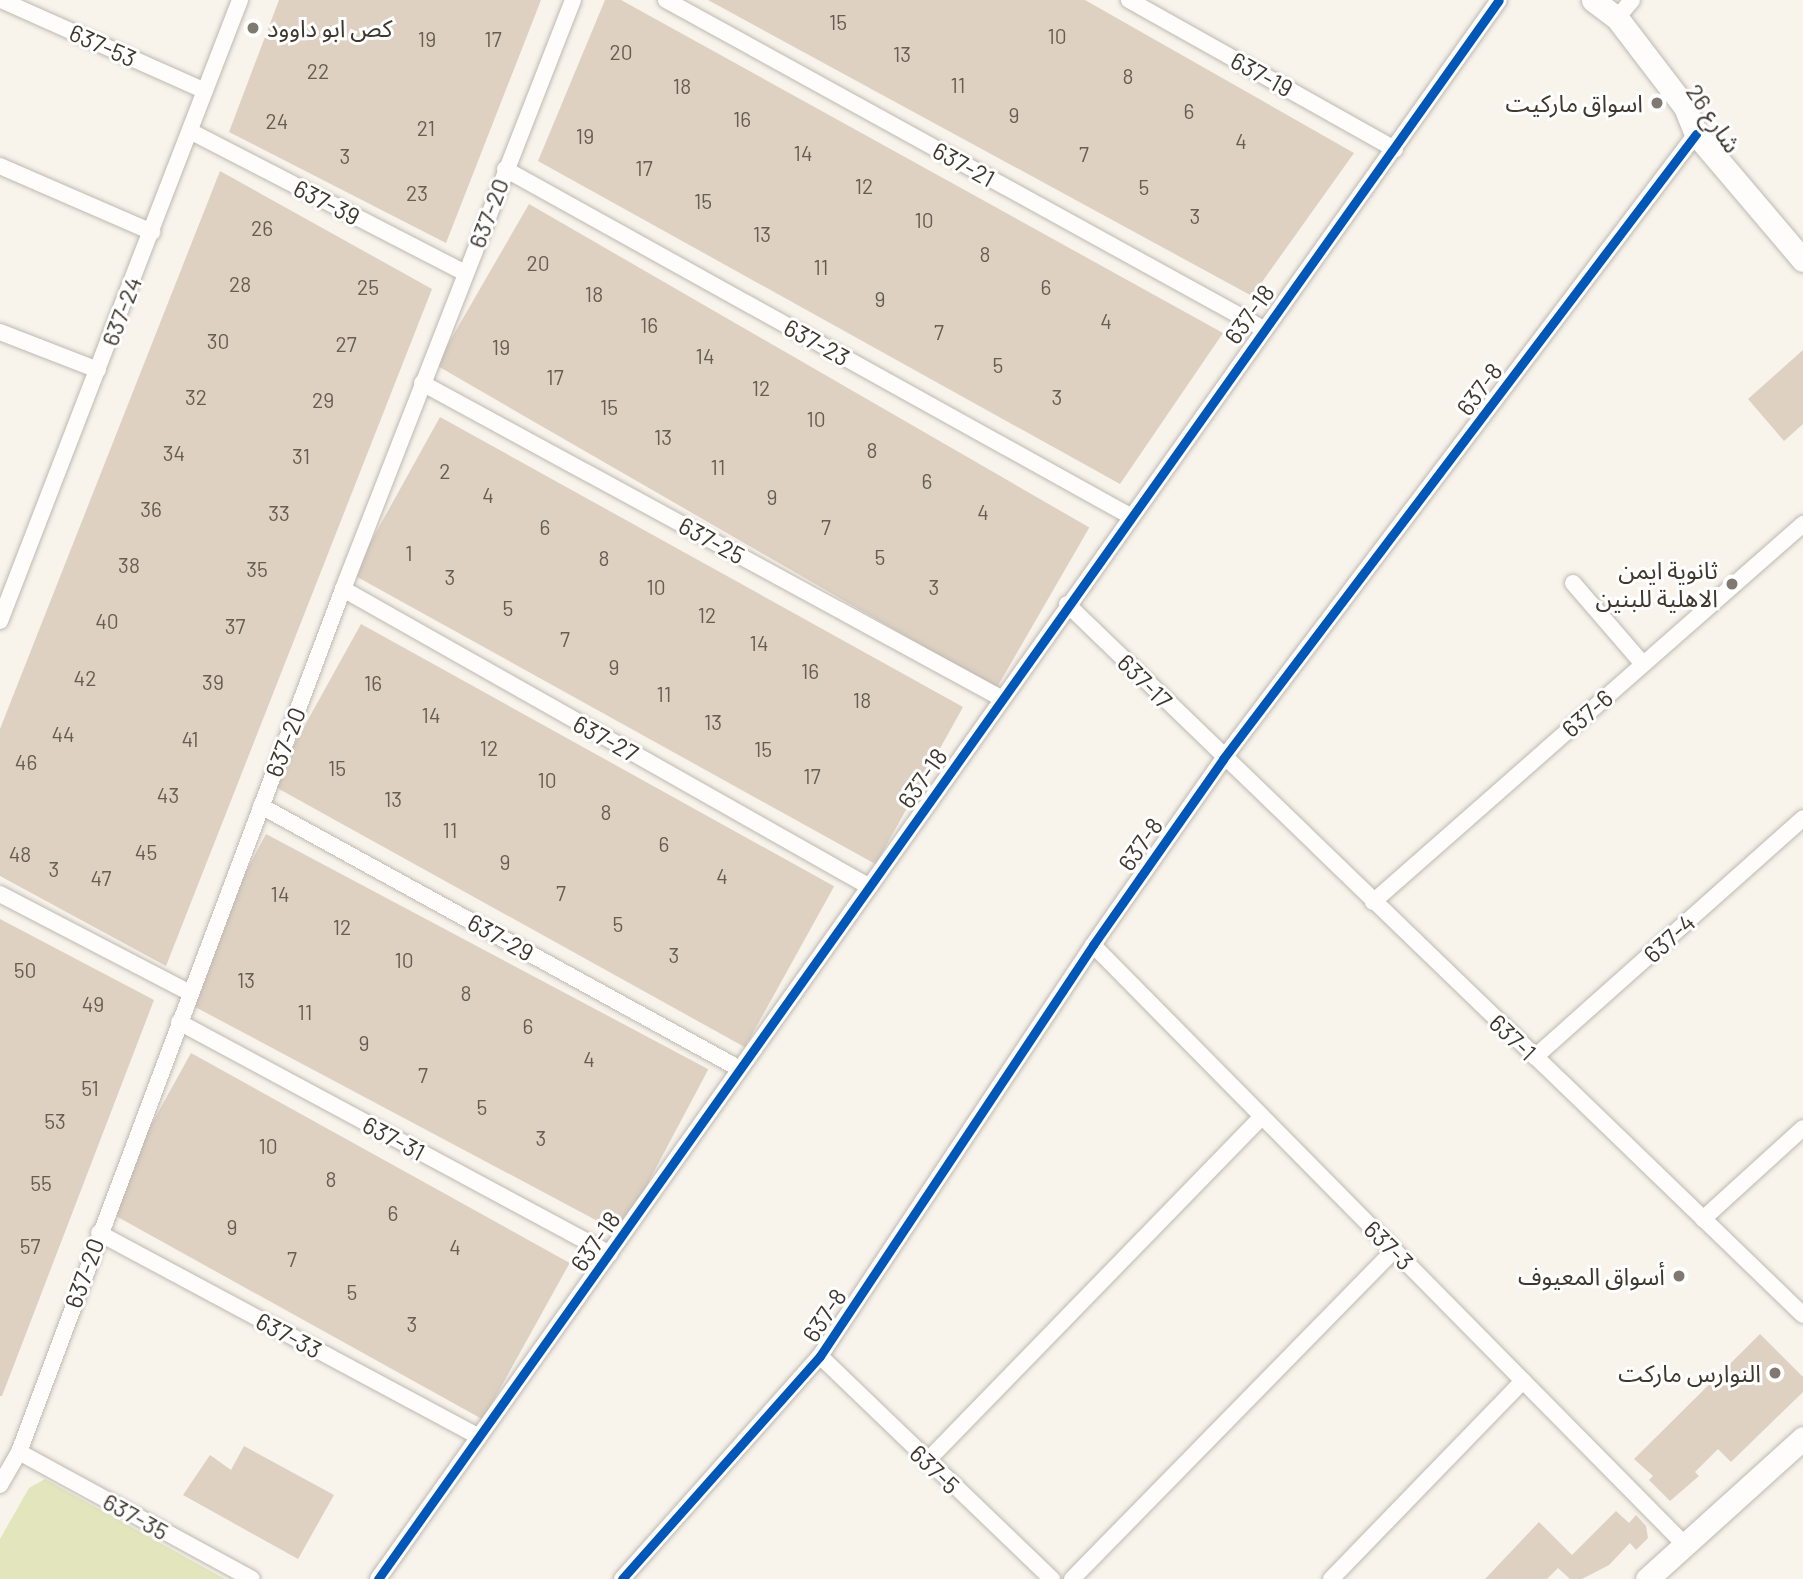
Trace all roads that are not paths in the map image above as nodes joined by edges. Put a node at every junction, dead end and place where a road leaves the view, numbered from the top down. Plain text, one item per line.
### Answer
1 (1, 0) edge
2 (240, 0) edge
3 (573, 0) edge
4 (666, 0) edge
5 (1129, 0) edge
6 (1499, 0) edge
7 (1592, 0) edge
8 (1632, 0) edge
9 (1617, 18) junction
10 (205, 91) junction
11 (190, 131) junction
12 (1696, 134) junction
13 (1395, 149) junction
14 (0, 166) edge
15 (505, 169) junction
16 (152, 232) junction
17 (1803, 260) edge
18 (465, 273) junction
19 (1262, 328) junction
20 (0, 331) edge
21 (98, 370) junction
22 (422, 383) junction
23 (1130, 516) junction
24 (1803, 524) edge
25 (1573, 583) dead end
26 (343, 589) junction
27 (1067, 604) junction
28 (0, 619) edge
29 (1643, 664) junction
30 (1001, 698) junction
31 (1223, 759) junction
32 (261, 806) junction
33 (1803, 818) edge
34 (870, 887) junction
35 (0, 894) edge
36 (1373, 902) junction
37 (1093, 946) junction
38 (190, 993) junction
39 (179, 1022) junction
40 (1535, 1058) junction
41 (740, 1069) junction
42 (1262, 1117) junction
43 (1803, 1128) edge
44 (1703, 1219) junction
45 (99, 1233) junction
46 (1394, 1250) junction
47 (610, 1254) junction
48 (1803, 1315) edge
49 (820, 1356) junction
50 (1523, 1381) junction
51 (479, 1437) junction
52 (1803, 1438) edge
53 (19, 1452) junction
54 (927, 1461) junction
55 (0, 1485) edge
56 (1685, 1545) junction
57 (252, 1579) edge
58 (378, 1579) edge
59 (622, 1579) edge
60 (1052, 1579) edge
61 (1072, 1579) edge
62 (1331, 1579) edge
63 (1647, 1579) edge

1 - 10 street, 637-53
2 - 10 street, 637-24
3 - 15 street, 637-20
4 - 19 street, 637-21
5 - 13 street, 637-19
6 - 13 street, 637-18
7 - 9 street, شارع 26
8 - 9 street
9 - 12 street, شارع 26
10 - 11 street, 637-24
11 - 16 street, 637-24
11 - 18 street, 637-39
12 - 17 street, شارع 26
12 - 31 street, 637-8
13 - 19 street, 637-18
14 - 16 street
15 - 18 street, 637-20
15 - 23 street, 637-23
16 - 21 street, 637-24
18 - 22 street, 637-20
19 - 23 street, 637-18
20 - 21 street
21 - 28 street, 637-24
22 - 26 street, 637-20
22 - 30 street, 637-25
23 - 27 street, 637-18
24 - 29 street, 637-6
25 - 29 street
26 - 32 street, 637-20
26 - 34 street, 637-27
27 - 30 street, 637-18
27 - 31 street, 637-17
29 - 36 street, 637-6
30 - 34 street, 637-18
31 - 36 street, 637-1
31 - 37 street, 637-8
32 - 38 street, 637-20
32 - 41 street, 637-29
33 - 40 street, 637-4
34 - 41 street, 637-18
35 - 38 street
36 - 40 street, 637-1
37 - 42 street, 637-3
37 - 49 street, 637-8
38 - 39 street, 637-20
39 - 45 street, 637-20
39 - 47 street, 637-31
40 - 44 street, 637-1
41 - 47 street, 637-18
42 - 46 street, 637-3
42 - 54 street
43 - 44 street
44 - 48 street, 637-1
45 - 51 street, 637-33
45 - 53 street, 637-20
46 - 50 street, 637-3
46 - 61 street
47 - 51 street, 637-18
49 - 54 street, 637-5
49 - 59 street, 637-8
50 - 56 street, 637-3
50 - 62 street
51 - 58 street, 637-18
52 - 56 street
53 - 55 street, 637-20
53 - 57 street, 637-35
54 - 60 street, 637-5
56 - 63 street

